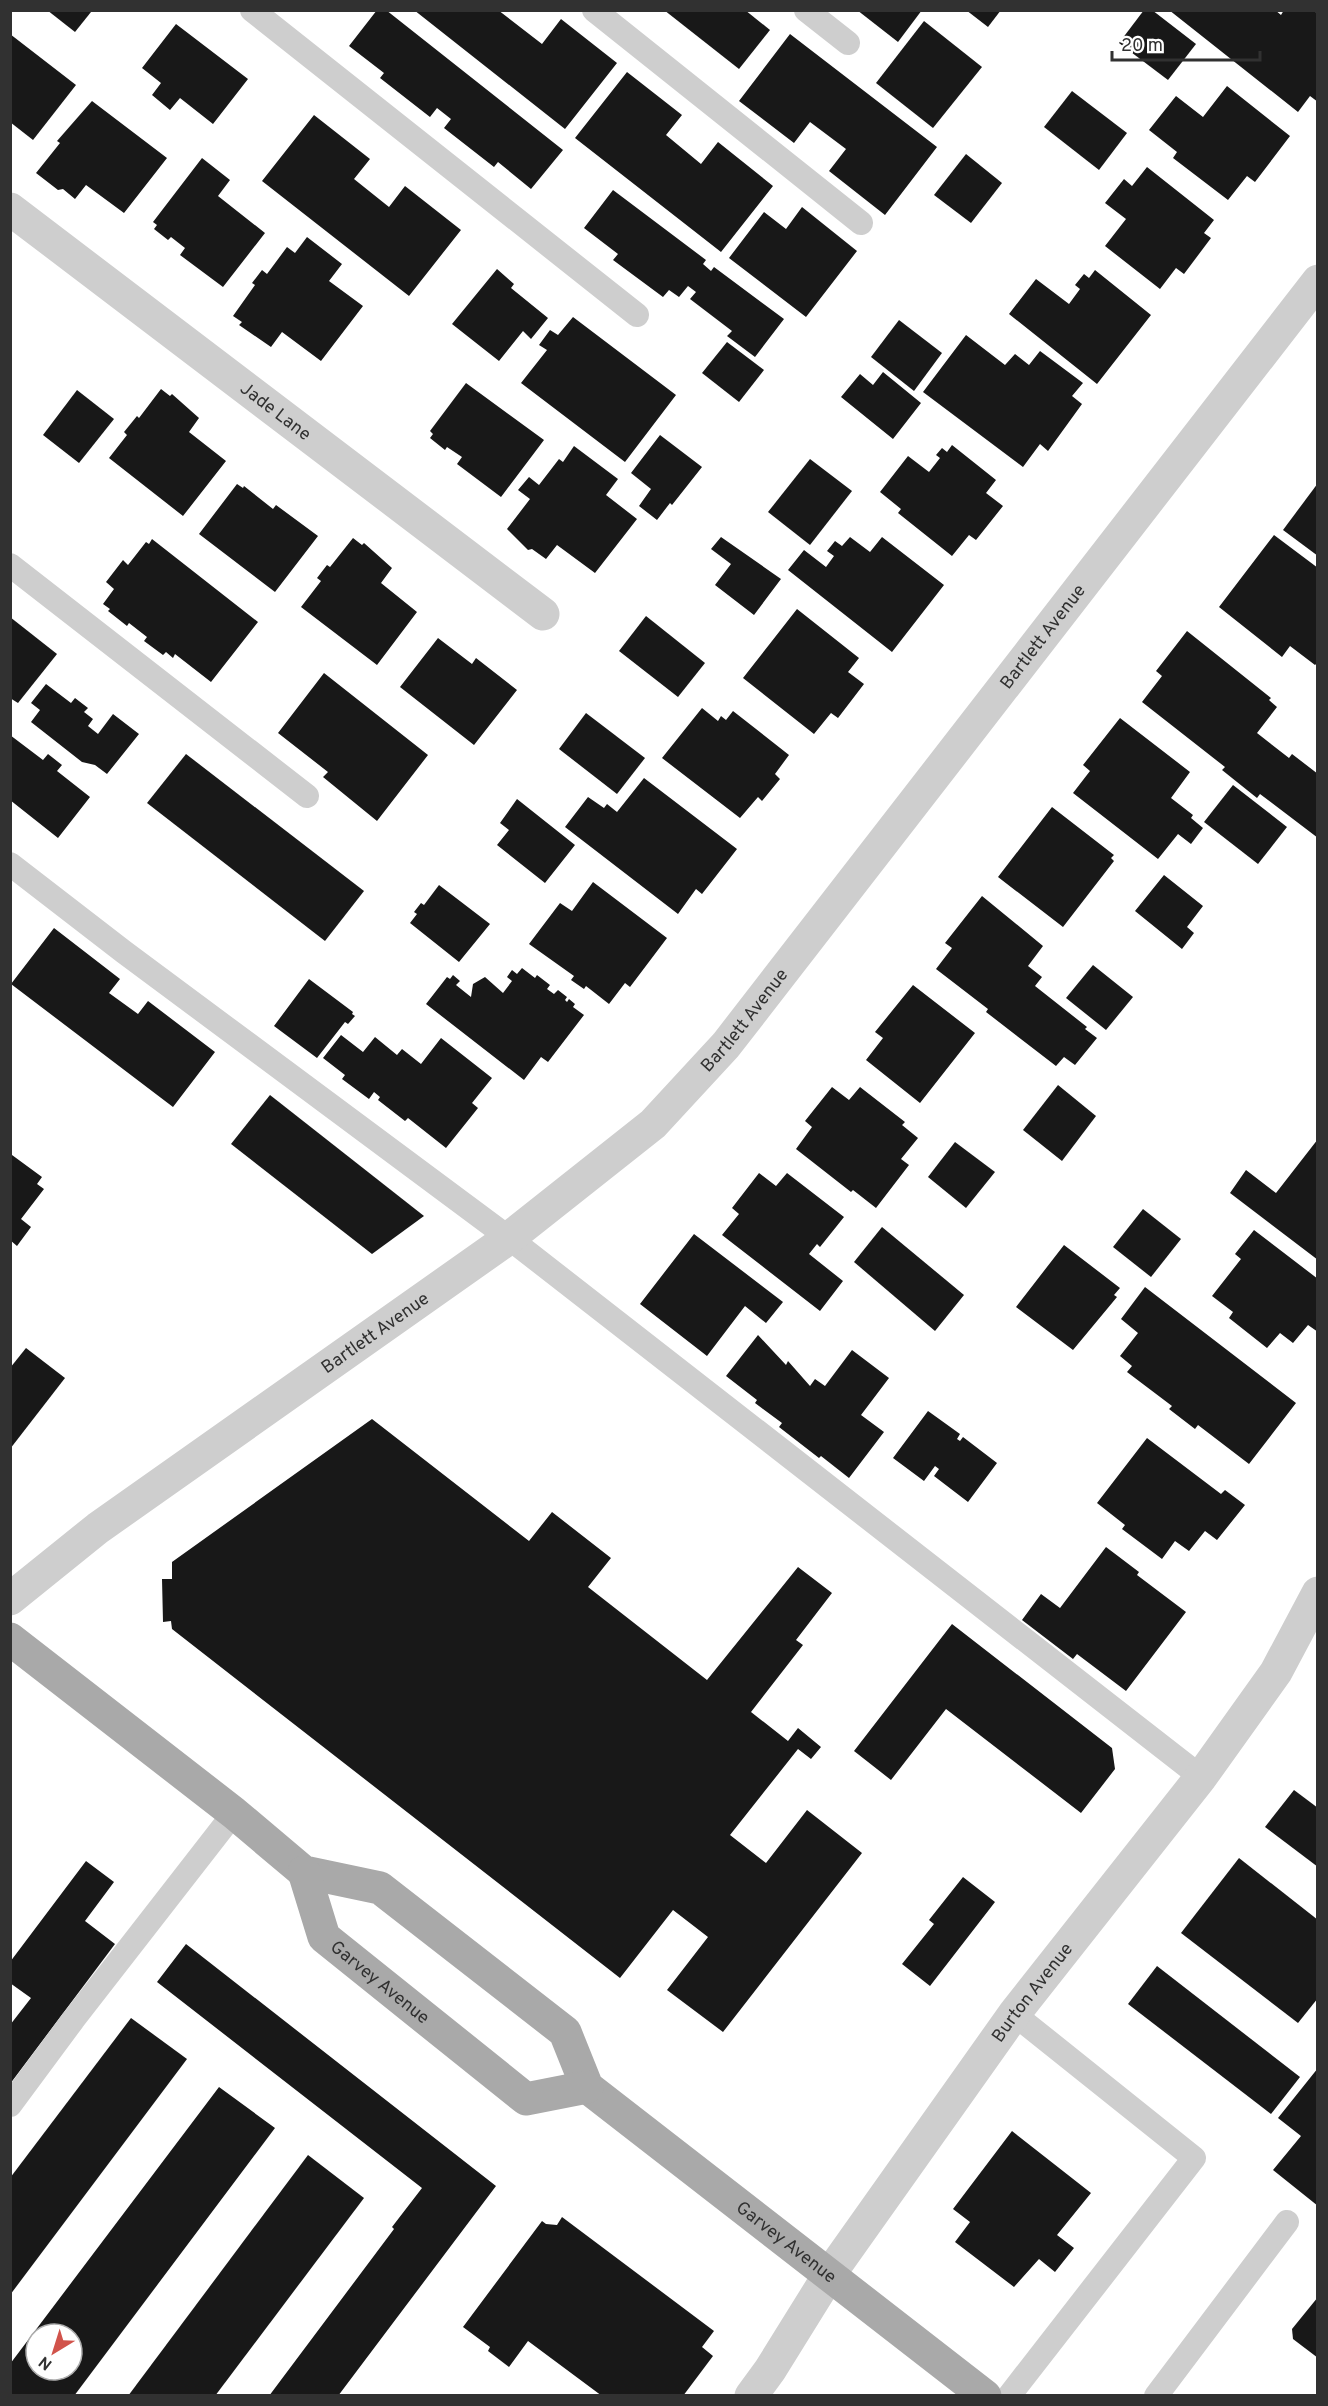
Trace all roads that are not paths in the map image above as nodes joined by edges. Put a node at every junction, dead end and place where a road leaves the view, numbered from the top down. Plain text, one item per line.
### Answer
1 (252, 10) edge
2 (594, 10) edge
3 (806, 10) edge
4 (848, 43) dead end
5 (10, 209) edge
6 (861, 223) dead end
7 (1317, 281) edge
8 (637, 315) dead end
9 (10, 565) edge
10 (543, 614) dead end
11 (307, 796) dead end
12 (10, 864) edge
13 (509, 1238) junction
14 (1317, 1593) edge
15 (10, 1599) edge
16 (10, 1639) edge
17 (1201, 1777) junction
18 (234, 1813) junction
19 (304, 1872) junction
20 (1014, 2014) junction
21 (587, 2087) junction
22 (10, 2105) edge
23 (1287, 2222) dead end
24 (829, 2275) junction
25 (751, 2396) edge
26 (985, 2396) edge
27 (1009, 2396) edge
28 (1156, 2396) edge

1 - 8 lane
2 - 6 lane
3 - 4 lane
5 - 10 street, Jade Lane
7 - 13 street, Bartlett Avenue
9 - 11 lane
12 - 13 lane
13 - 15 street, Bartlett Avenue
13 - 17 lane
14 - 17 street, Burton Avenue
16 - 18 main road
17 - 20 street, Burton Avenue
18 - 19 main road
18 - 22 lane
19 - 21 main road
19 - 21 main road, Garvey Avenue
20 - 24 street, Burton Avenue
20 - 27 lane
21 - 24 main road, Garvey Avenue
23 - 28 lane
24 - 25 street, Burton Avenue
24 - 26 main road, Garvey Avenue

